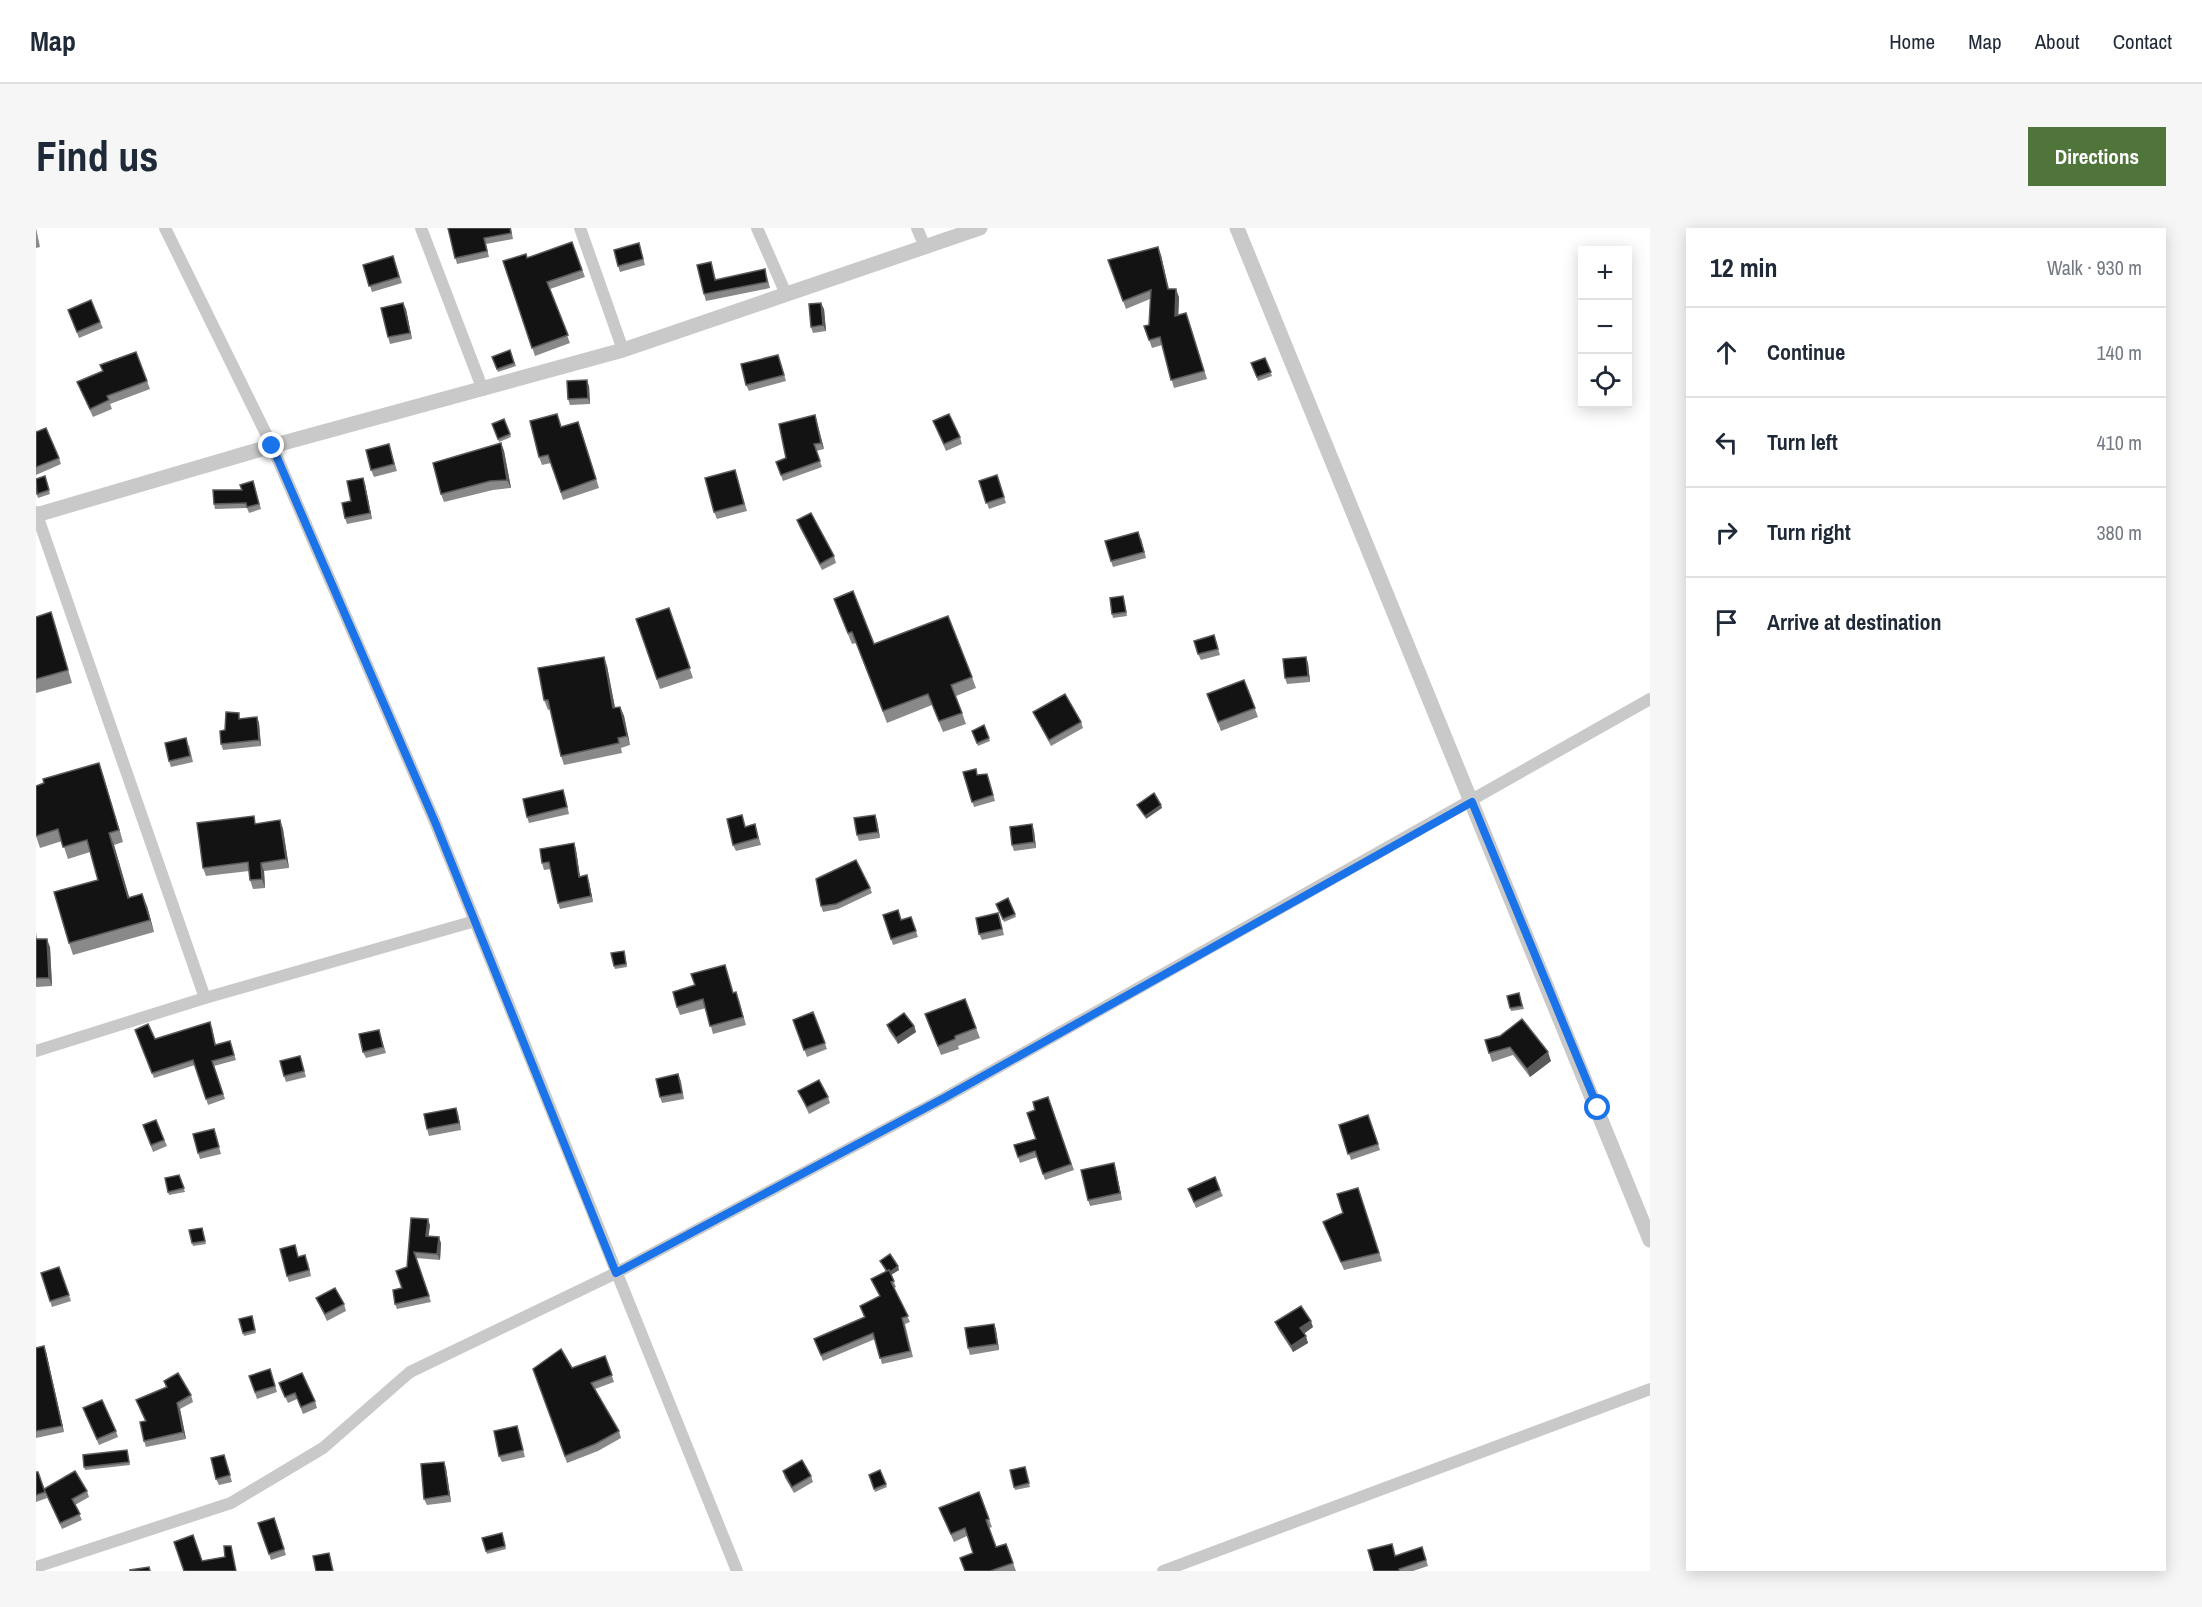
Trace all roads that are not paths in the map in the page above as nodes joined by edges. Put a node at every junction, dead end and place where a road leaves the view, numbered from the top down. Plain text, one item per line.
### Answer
1 (165, 228) edge
2 (421, 228) edge
3 (580, 228) edge
4 (757, 228) edge
5 (916, 228) edge
6 (980, 228) edge
7 (1237, 228) edge
8 (925, 247) junction
9 (786, 294) junction
10 (623, 350) junction
11 (483, 390) junction
12 (272, 446) junction
13 (36, 514) edge
14 (1650, 699) edge
15 (1472, 802) junction
16 (475, 921) junction
17 (205, 998) junction
18 (36, 1051) edge
19 (1650, 1240) edge
20 (616, 1273) junction
21 (1650, 1389) edge
22 (44, 1567) edge
23 (737, 1571) edge
24 (1162, 1571) edge

1 - 12 street
2 - 11 street
3 - 10 street
4 - 9 street
5 - 8 street
6 - 8 street
7 - 15 street
8 - 9 street
9 - 10 street
10 - 11 street
11 - 12 street
12 - 13 street
12 - 16 street
13 - 17 street
14 - 15 street
15 - 19 street
15 - 20 street
16 - 17 street
16 - 20 street
17 - 18 street
20 - 22 street
20 - 23 street
21 - 24 street

